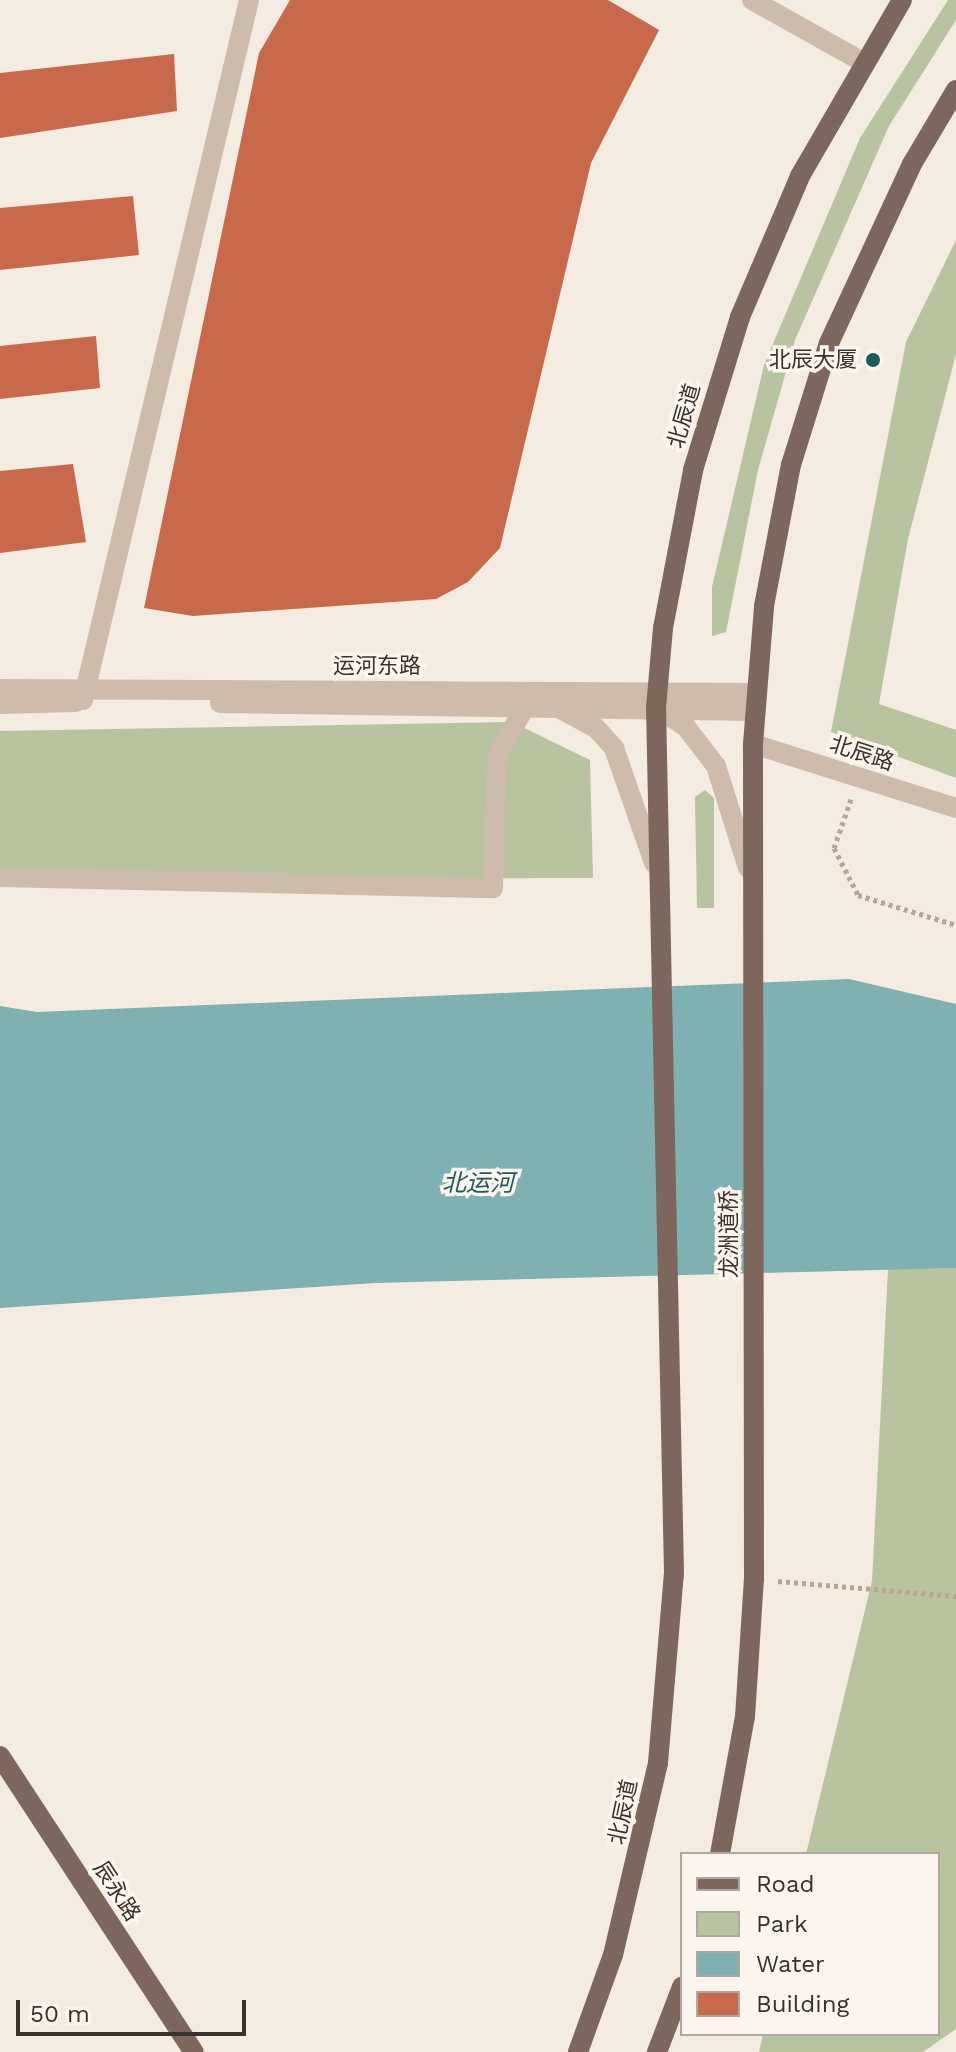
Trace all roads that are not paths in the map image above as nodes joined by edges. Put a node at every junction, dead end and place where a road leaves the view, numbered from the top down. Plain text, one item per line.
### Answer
1 (249, 0) edge
2 (752, 0) edge
3 (902, 0) edge
4 (861, 61) junction
5 (956, 90) edge
6 (949, 115) edge
7 (0, 689) edge
8 (84, 696) junction
9 (531, 698) junction
10 (656, 700) junction
11 (754, 702) junction
12 (0, 704) edge
13 (550, 706) junction
14 (753, 744) junction
15 (956, 808) edge
16 (0, 877) edge
17 (659, 885) junction
18 (752, 889) junction
19 (0, 1756) edge
20 (720, 1852) edge
21 (680, 1992) edge
22 (194, 2052) edge
23 (578, 2052) edge
24 (657, 2052) edge

1 - 8 street
2 - 4 street
3 - 4 main road, 北辰道
4 - 10 main road, 北辰道
5 - 6 main road
6 - 11 main road
7 - 8 street, 运河东路
8 - 9 street, 运河东路
8 - 12 street
9 - 10 street, 运河东路
9 - 13 street
9 - 16 street
10 - 11 street
10 - 13 street
10 - 17 main road, 北辰道
10 - 18 street
11 - 14 main road
13 - 17 street
14 - 15 street, 北辰路
14 - 18 main road
17 - 23 main road, 北辰道
18 - 20 main road, 龙洲道桥
19 - 22 main road, 辰永路
21 - 24 main road

